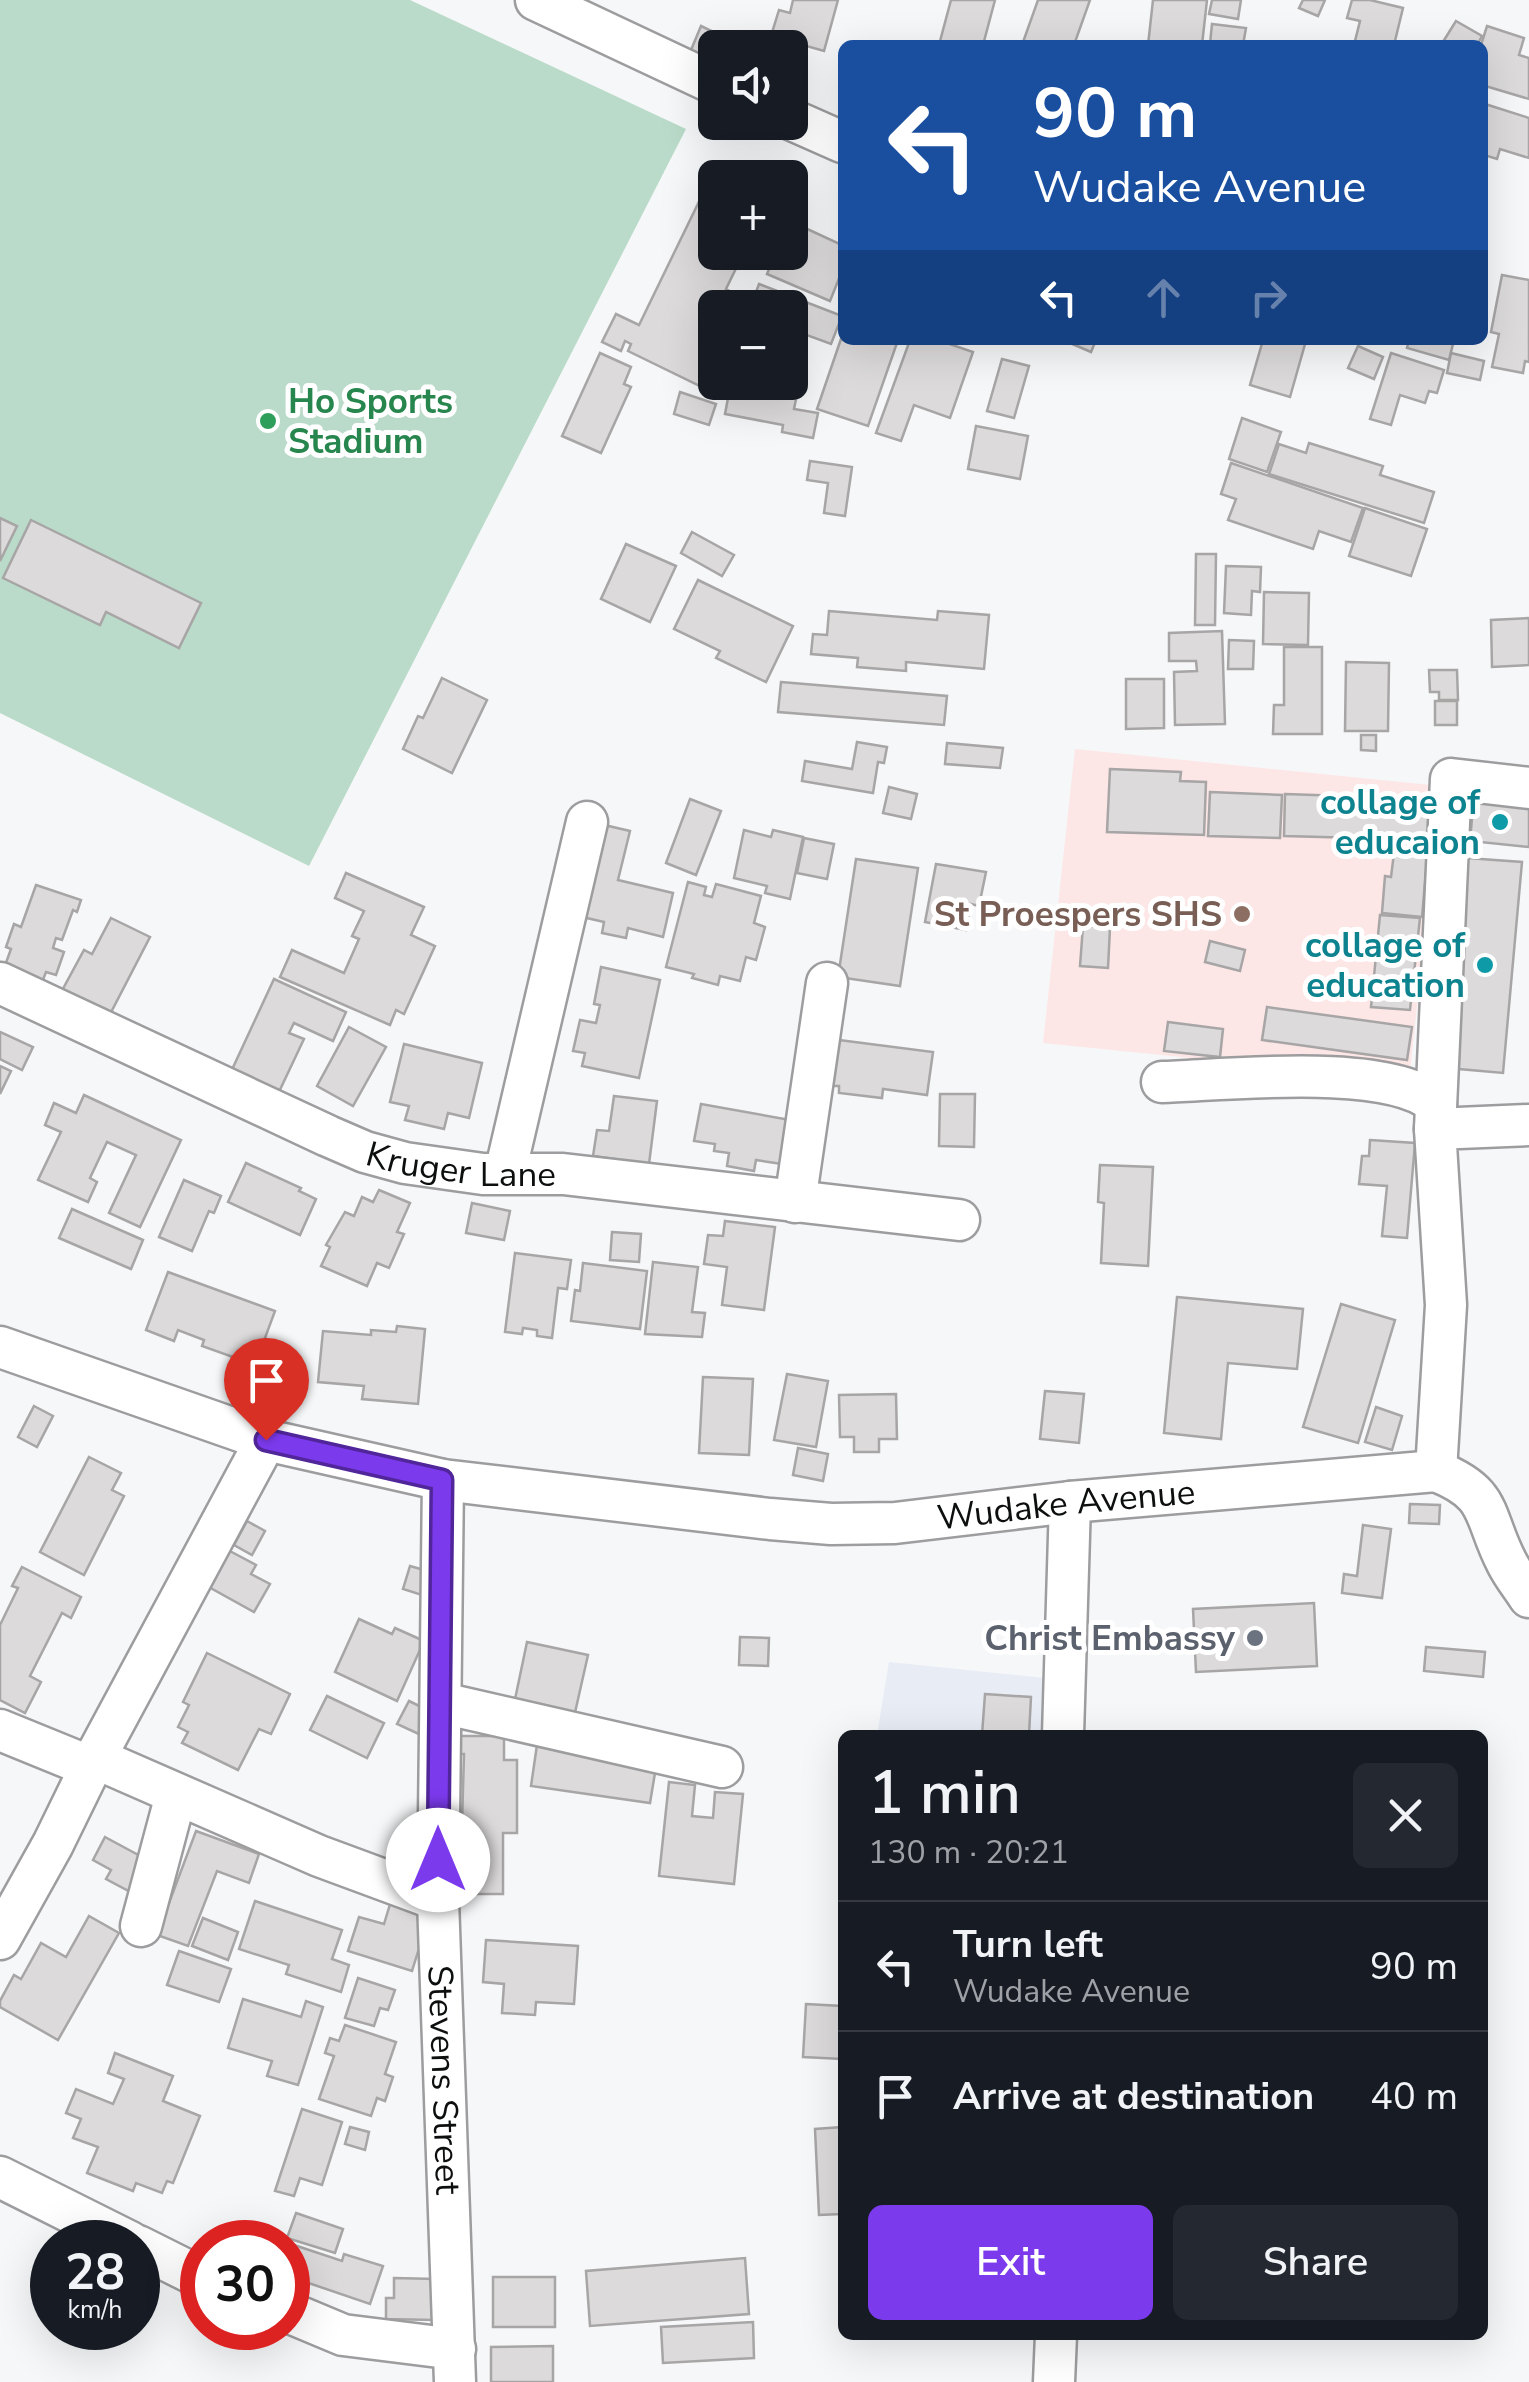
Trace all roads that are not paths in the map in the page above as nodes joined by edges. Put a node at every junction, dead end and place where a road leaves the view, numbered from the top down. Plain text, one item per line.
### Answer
1 (536, 0) edge
2 (698, 76) edge
3 (808, 127) edge
4 (836, 139) edge
5 (1529, 788) edge
6 (587, 822) dead end
7 (0, 983) edge
8 (827, 983) dead end
9 (1162, 1082) dead end
10 (1436, 1116) junction
11 (1529, 1125) edge
12 (505, 1173) junction
13 (795, 1202) junction
14 (959, 1220) dead end
15 (0, 1346) edge
16 (266, 1440) junction
17 (1436, 1471) junction
18 (442, 1480) junction
19 (1070, 1502) junction
20 (1529, 1597) edge
21 (442, 1703) junction
22 (0, 1730) edge
23 (1063, 1730) edge
24 (93, 1762) junction
25 (722, 1767) dead end
26 (176, 1795) junction
27 (438, 1900) junction
28 (141, 1926) dead end
29 (0, 1939) edge
30 (0, 2176) edge
31 (87, 2220) edge
32 (310, 2321) edge
33 (1056, 2340) edge
34 (455, 2365) edge
35 (1054, 2382) edge

1 - 2 street
3 - 4 street
5 - 10 street
6 - 12 street
7 - 12 street, Kruger Lane
8 - 13 street
9 - 10 street
10 - 11 street
10 - 17 street
12 - 13 street, Kruger Lane
13 - 14 street, Kruger Lane
15 - 16 street, Wudake Avenue
16 - 18 street, Wudake Avenue
16 - 24 street
17 - 19 street, Wudake Avenue
17 - 20 street
18 - 19 street, Wudake Avenue
18 - 21 street, Stevens Street
19 - 23 street
21 - 25 street
21 - 27 street, Stevens Street
22 - 24 street
24 - 26 street
24 - 29 street
26 - 27 street
26 - 28 street
27 - 34 street, Stevens Street
30 - 31 street
32 - 34 street
33 - 35 street

